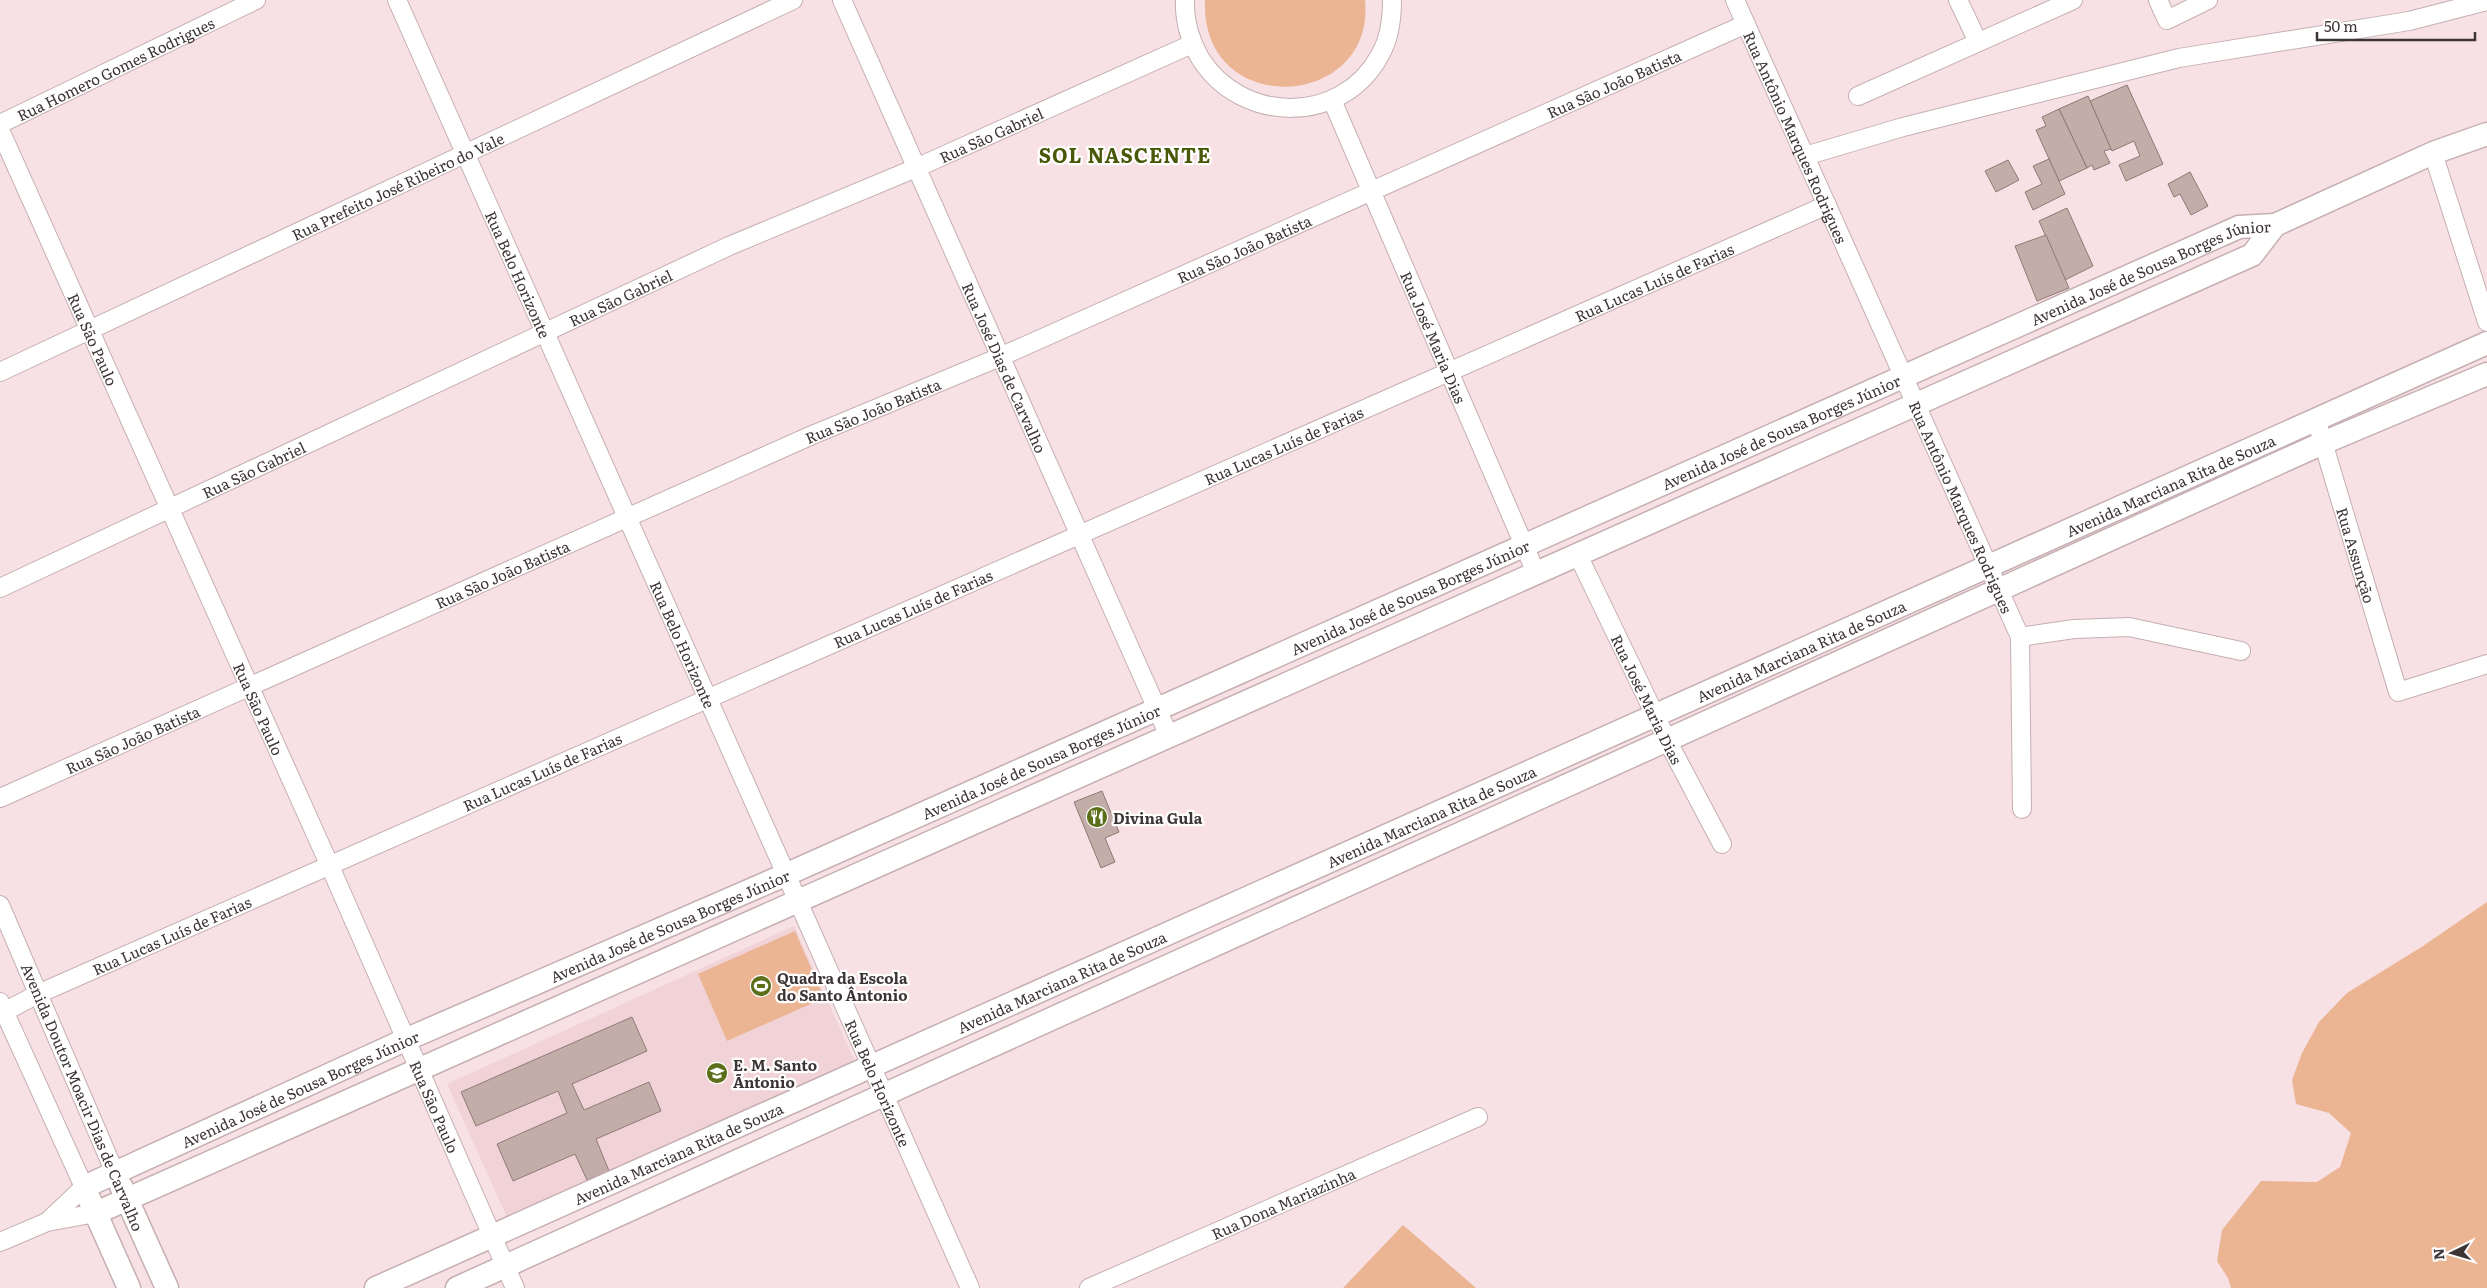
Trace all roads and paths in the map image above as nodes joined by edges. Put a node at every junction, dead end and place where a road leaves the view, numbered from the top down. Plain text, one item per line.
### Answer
1 (256, 0) edge
2 (397, 0) edge
3 (793, 0) edge
4 (842, 0) edge
5 (1185, 0) edge
6 (1392, 0) edge
7 (1735, 0) edge
8 (1958, 0) edge
9 (2073, 0) edge
10 (2158, 0) edge
11 (2208, 0) edge
12 (2487, 1) edge
13 (1746, 24) junction
14 (1978, 42) junction
15 (1192, 44) junction
16 (1858, 96) dead end
17 (1332, 100) junction
18 (0, 124) edge
19 (0, 130) edge
20 (2487, 134) edge
21 (2433, 153) junction
22 (465, 155) junction
23 (1805, 156) junction
24 (916, 168) junction
25 (1371, 191) junction
26 (1827, 205) junction
27 (2275, 225) junction
28 (2487, 322) edge
29 (89, 331) junction
30 (544, 333) junction
31 (2487, 343) edge
32 (1000, 357) junction
33 (0, 372) edge
34 (1450, 373) junction
35 (2487, 374) edge
36 (1903, 376) junction
37 (1916, 404) junction
38 (2316, 419) junction
39 (2323, 443) junction
40 (170, 507) junction
41 (627, 518) junction
42 (1080, 536) junction
43 (1524, 546) junction
44 (1577, 553) junction
45 (1988, 566) junction
46 (1536, 573) junction
47 (0, 588) edge
48 (1998, 590) junction
49 (2020, 637) junction
50 (2241, 651) dead end
51 (2487, 664) edge
52 (249, 687) junction
53 (706, 697) junction
54 (1157, 709) junction
55 (1656, 716) junction
56 (1170, 736) junction
57 (1667, 740) junction
58 (0, 798) edge
59 (2022, 809) dead end
60 (1722, 844) dead end
61 (329, 864) junction
62 (785, 875) junction
63 (798, 902) junction
64 (0, 905) edge
65 (38, 994) junction
66 (2, 1009) edge
67 (405, 1040) junction
68 (871, 1068) junction
69 (419, 1070) junction
70 (884, 1095) junction
71 (1478, 1117) dead end
72 (748, 1122) junction
73 (762, 1150) junction
74 (115, 1173) junction
75 (84, 1187) junction
76 (126, 1199) junction
77 (96, 1212) junction
78 (47, 1222) junction
79 (492, 1235) junction
80 (0, 1242) edge
81 (505, 1266) junction
82 (129, 1288) edge
83 (167, 1288) edge
84 (376, 1288) edge
85 (457, 1288) edge
86 (515, 1288) edge
87 (970, 1288) edge
88 (1089, 1288) edge

1 - 18 street, Rua Homero Gomes Rodrigues
2 - 22 street, Rua Belo Horizonte
3 - 22 street, Rua Prefeito José Ribeiro do Vale
4 - 24 street, Rua José Dias de Carvalho
5 - 15 street
6 - 17 street
7 - 13 street, Rua Antônio Marques Rodrigues
8 - 14 street
9 - 14 street
10 - 11 street
12 - 23 street
13 - 23 street, Rua Antônio Marques Rodrigues
13 - 25 street, Rua São João Batista
14 - 16 street
15 - 17 street
15 - 24 street, Rua São Gabriel
17 - 25 street, Rua José Maria Dias
19 - 29 street, Rua São Paulo
20 - 21 street
21 - 27 street
21 - 28 street
22 - 29 street, Rua Prefeito José Ribeiro do Vale
22 - 30 street, Rua Belo Horizonte
23 - 26 street, Rua Antônio Marques Rodrigues
24 - 30 street, Rua São Gabriel
24 - 32 street, Rua José Dias de Carvalho
25 - 32 street, Rua São João Batista
25 - 34 street, Rua José Maria Dias
26 - 34 street, Rua Lucas Luís de Farias
26 - 36 street, Rua Antônio Marques Rodrigues
27 - 36 street, Avenida José de Sousa Borges Júnior
27 - 37 street, Avenida José de Sousa Borges Júnior
29 - 33 street, Rua Prefeito José Ribeiro do Vale
29 - 40 street, Rua São Paulo
30 - 40 street, Rua São Gabriel
30 - 41 street, Rua Belo Horizonte
31 - 38 street, Avenida Marciana Rita de Souza
32 - 41 street, Rua São João Batista
32 - 42 street, Rua José Dias de Carvalho
34 - 42 street, Rua Lucas Luís de Farias
34 - 43 street, Rua José Maria Dias
35 - 39 street, Avenida Marciana Rita de Souza
36 - 37 street, Rua Antônio Marques Rodrigues
36 - 43 street, Avenida José de Sousa Borges Júnior
37 - 44 street, Avenida José de Sousa Borges Júnior
37 - 45 street, Rua Antônio Marques Rodrigues
38 - 39 street, Rua Assunção
38 - 45 street, Avenida Marciana Rita de Souza
39 - 48 street, Avenida Marciana Rita de Souza
39 - 51 street, Rua Assunção
40 - 47 street, Rua São Gabriel
40 - 52 street, Rua São Paulo
41 - 52 street, Rua São João Batista
41 - 53 street, Rua Belo Horizonte
42 - 53 street, Rua Lucas Luís de Farias
42 - 54 street, Rua José Dias de Carvalho
43 - 46 street, Rua José Maria Dias
43 - 54 street, Avenida José de Sousa Borges Júnior
44 - 46 street, Avenida José de Sousa Borges Júnior
44 - 55 street, Rua José Maria Dias
45 - 48 street, Rua Antônio Marques Rodrigues
45 - 55 street, Avenida Marciana Rita de Souza
46 - 56 street, Avenida José de Sousa Borges Júnior
48 - 49 street, Rua Antônio Marques Rodrigues
48 - 57 street, Avenida Marciana Rita de Souza
49 - 50 street
49 - 59 street, Rua Antônio Marques Rodrigues
52 - 58 street, Rua São João Batista
52 - 61 street, Rua São Paulo
53 - 61 street, Rua Lucas Luís de Farias
53 - 62 street, Rua Belo Horizonte
54 - 56 street, Rua José Dias de Carvalho
54 - 62 street, Avenida José de Sousa Borges Júnior
55 - 57 street, Rua José Maria Dias
55 - 68 street, Avenida Marciana Rita de Souza
56 - 63 street, Avenida José de Sousa Borges Júnior
57 - 60 street, Rua José Maria Dias
57 - 70 street, Avenida Marciana Rita de Souza
61 - 65 street, Rua Lucas Luís de Farias
61 - 67 street, Rua São Paulo
62 - 63 street, Rua Belo Horizonte
62 - 67 street, Avenida José de Sousa Borges Júnior
63 - 68 street, Rua Belo Horizonte
63 - 69 street, Avenida José de Sousa Borges Júnior
64 - 65 street, Avenida Doutor Moacir Dias de Carvalho
65 - 66 street, Rua Lucas Luís de Farias
65 - 74 street, Avenida Doutor Moacir Dias de Carvalho
66 - 75 street
67 - 69 street, Rua São Paulo
67 - 74 street, Avenida José de Sousa Borges Júnior
68 - 70 street, Rua Belo Horizonte
68 - 72 street, Avenida Marciana Rita de Souza
69 - 76 street, Avenida José de Sousa Borges Júnior
69 - 79 street, Rua São Paulo
70 - 73 street, Avenida Marciana Rita de Souza
70 - 87 street, Rua Belo Horizonte
71 - 88 street, Rua Dona Mariazinha
72 - 73 street
72 - 79 street, Avenida Marciana Rita de Souza
73 - 81 street, Avenida Marciana Rita de Souza
74 - 75 street, Avenida José de Sousa Borges Júnior
74 - 76 street, Avenida Doutor Moacir Dias de Carvalho
75 - 77 street
75 - 78 street
76 - 77 street, Avenida José de Sousa Borges Júnior
76 - 83 street, Avenida Doutor Moacir Dias de Carvalho
77 - 78 street
77 - 82 street
78 - 80 street
79 - 81 street, Rua São Paulo
79 - 84 street, Avenida Marciana Rita de Souza
81 - 85 street, Avenida Marciana Rita de Souza
81 - 86 street, Rua São Paulo

